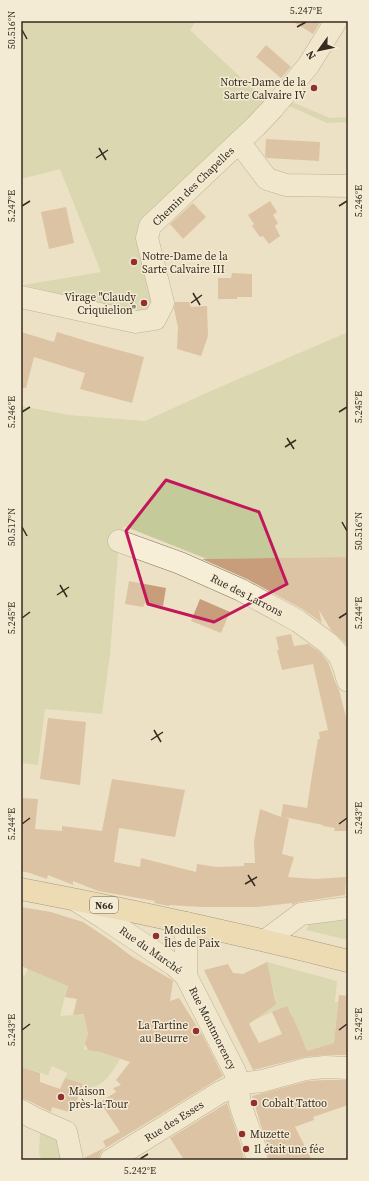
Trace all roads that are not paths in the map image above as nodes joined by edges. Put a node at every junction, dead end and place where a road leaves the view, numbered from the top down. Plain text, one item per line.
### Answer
1 (336, 21) edge
2 (239, 142) junction
3 (348, 186) edge
4 (21, 297) edge
5 (119, 541) dead end
6 (348, 681) edge
7 (21, 889) edge
8 (74, 900) junction
9 (348, 908) edge
10 (186, 924) junction
11 (266, 940) junction
12 (348, 961) edge
13 (186, 976) junction
14 (348, 1068) edge
15 (238, 1084) junction
16 (21, 1112) edge
17 (72, 1160) edge
18 (111, 1160) edge
19 (257, 1160) edge

1 - 2 street, Chemin des Chapelles
2 - 3 street
2 - 4 street, Chemin des Chapelles
5 - 6 street, Rue des Larrons
7 - 8 main road, Rue du Marché / N66
8 - 10 main road, Rue du Marché / N66
8 - 13 street, Rue du Marché
9 - 11 street
10 - 11 main road, N66
10 - 13 street, Rue Montmorency
11 - 12 main road, N66
13 - 15 street, Rue Montmorency
14 - 15 street, Rue des Esses
15 - 18 street, Rue des Esses
15 - 19 street, Rue Montmorency
16 - 17 street

